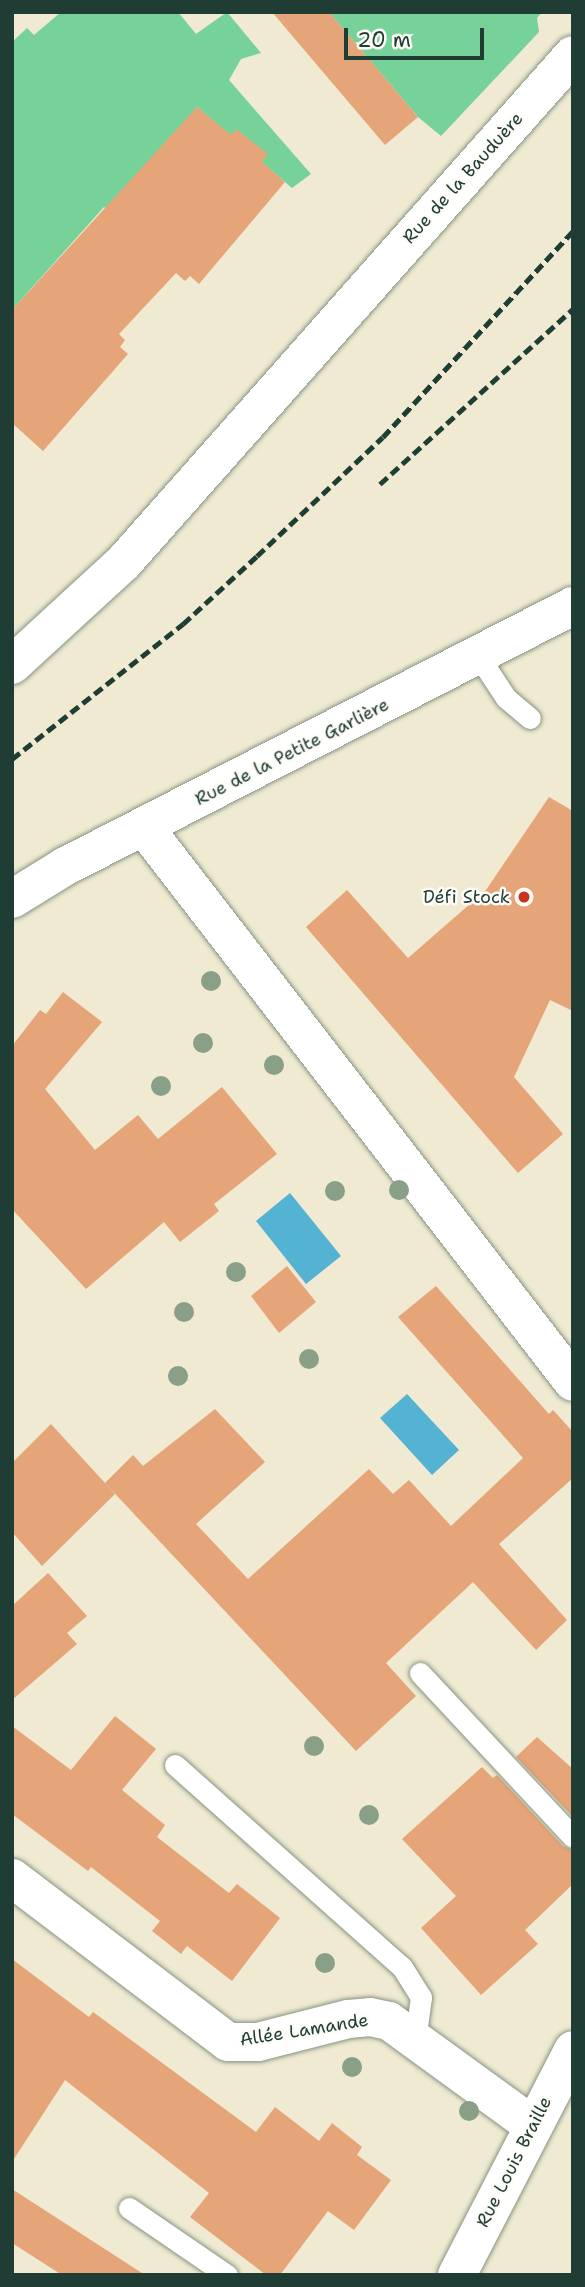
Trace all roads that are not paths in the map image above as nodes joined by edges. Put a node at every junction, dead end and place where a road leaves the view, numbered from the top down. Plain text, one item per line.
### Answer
1 (573, 55) edge
2 (573, 606) edge
3 (479, 657) junction
4 (12, 665) edge
5 (530, 718) dead end
6 (144, 827) junction
7 (12, 899) edge
8 (573, 1382) edge
9 (420, 1673) dead end
10 (175, 1765) dead end
11 (573, 1837) edge
12 (12, 1878) edge
13 (415, 2041) junction
14 (573, 2050) edge
15 (532, 2126) junction
16 (130, 2208) dead end
17 (228, 2275) edge
18 (457, 2275) edge

1 - 4 street, Rue de la Bauduère
2 - 3 street, Rue de la Petite Garlière
3 - 5 lane
3 - 6 street, Rue de la Petite Garlière
6 - 7 street, Rue de la Petite Garlière
6 - 8 street
9 - 11 lane
10 - 13 lane
12 - 13 street, Allée Lamande
13 - 15 street, Allée Lamande
14 - 15 street, Rue Louis Braille
15 - 18 street, Rue Louis Braille
16 - 17 lane

